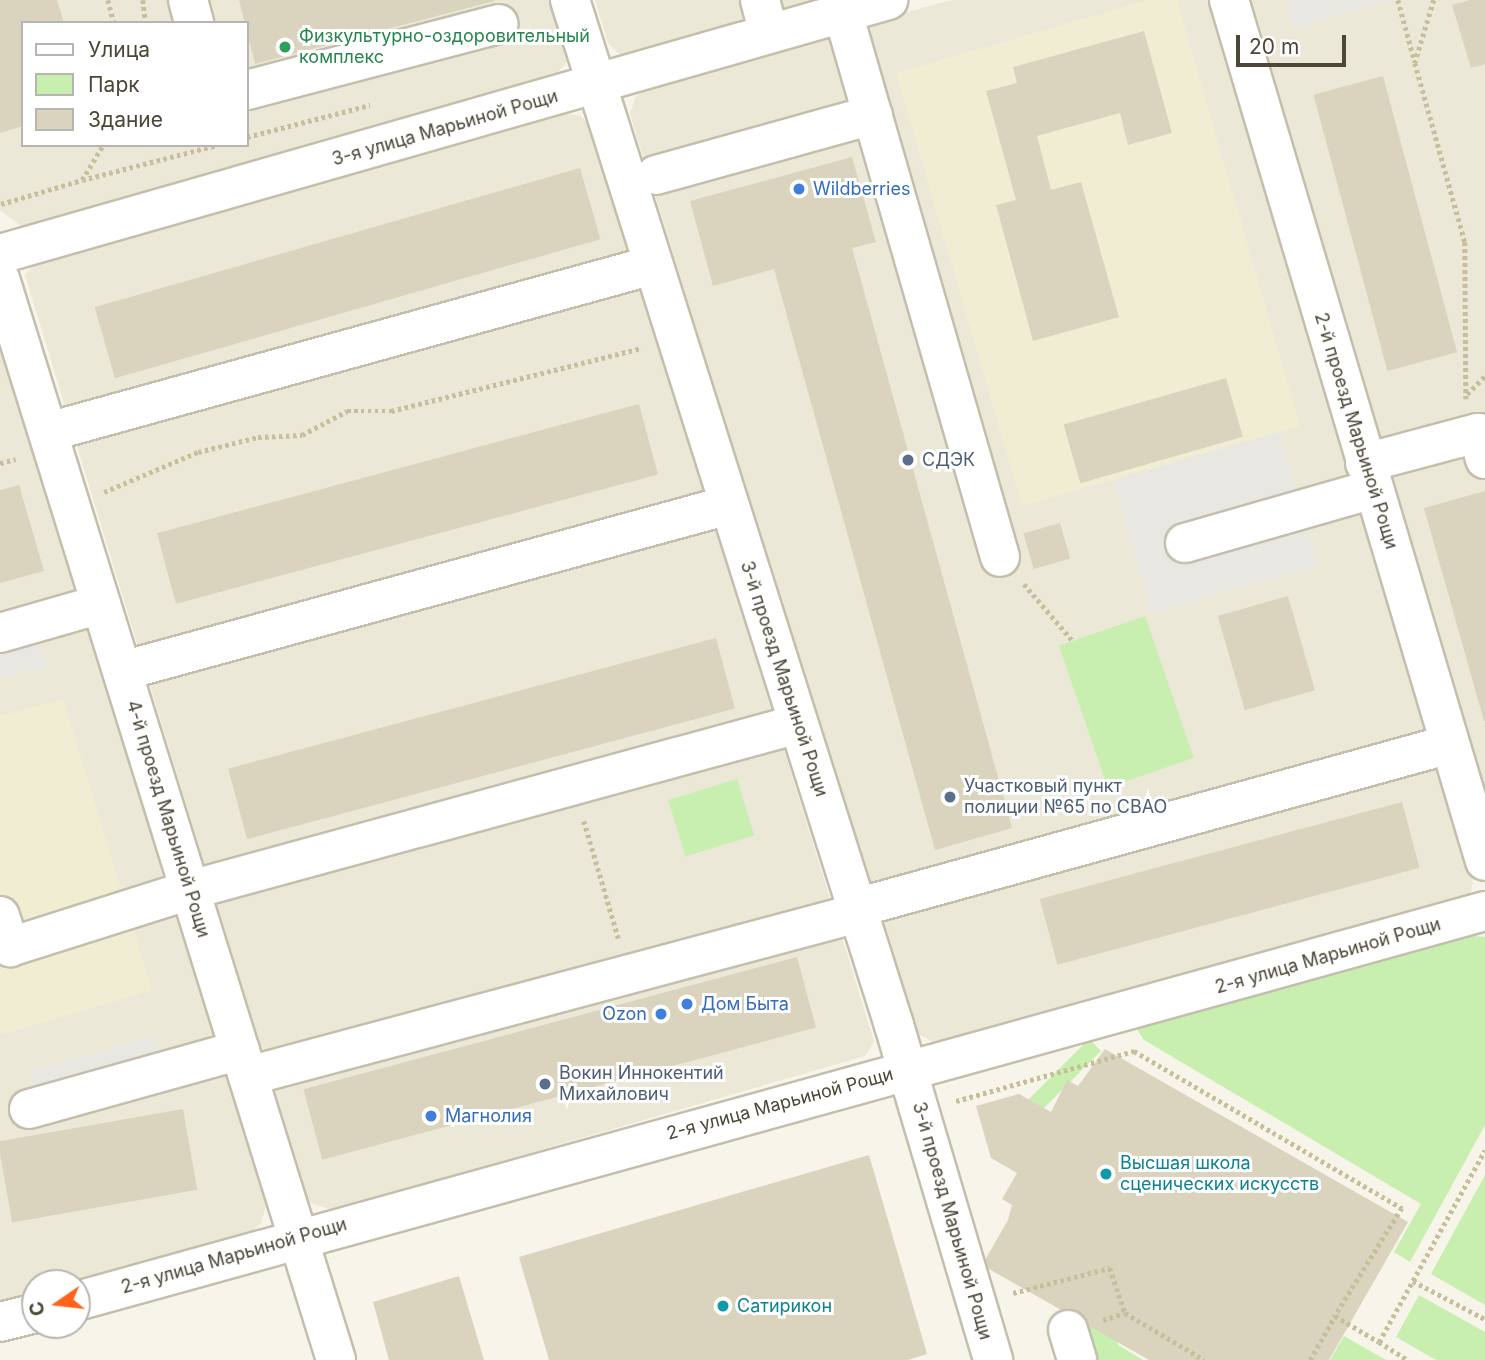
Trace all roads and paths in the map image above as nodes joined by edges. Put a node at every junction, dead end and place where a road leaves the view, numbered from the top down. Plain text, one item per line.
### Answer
1 (107, 0) edge
2 (143, 0) edge
3 (188, 0) edge
4 (570, 0) edge
5 (888, 0) edge
6 (1229, 0) edge
7 (1398, 0) edge
8 (1434, 0) edge
9 (843, 13) junction
10 (764, 17) edge
11 (113, 21) edge
12 (146, 21) edge
13 (193, 21) edge
14 (498, 24) dead end
15 (1415, 63) junction
16 (596, 86) junction
17 (248, 90) edge
18 (873, 115) junction
19 (102, 147) edge
20 (209, 147) edge
21 (656, 175) dead end
22 (82, 180) junction
23 (1, 204) edge
24 (0, 254) edge
25 (653, 265) junction
26 (0, 279) edge
27 (643, 348) dead end
28 (1485, 376) edge
29 (1467, 394) junction
30 (48, 432) junction
31 (1472, 448) edge
32 (17, 459) dead end
33 (0, 463) edge
34 (1369, 476) junction
35 (97, 495) dead end
36 (729, 505) junction
37 (1185, 543) dead end
38 (1000, 556) joint
39 (101, 604) junction
40 (0, 633) edge
41 (1073, 641) dead end
42 (122, 671) junction
43 (798, 724) junction
44 (1450, 744) junction
45 (573, 785) junction
46 (1485, 861) edge
47 (190, 890) junction
48 (857, 911) junction
49 (1485, 911) edge
50 (0, 916) edge
51 (629, 974) junction
52 (244, 1063) junction
53 (907, 1069) junction
54 (29, 1109) dead end
55 (954, 1111) dead end
56 (1485, 1150) edge
57 (299, 1238) junction
58 (1413, 1281) junction
59 (91, 1297) edge
60 (1007, 1304) dead end
61 (1125, 1313) junction
62 (21, 1316) edge
63 (1335, 1316) junction
64 (1109, 1318) dead end
65 (1485, 1319) edge
66 (0, 1322) edge
67 (1379, 1342) junction
68 (336, 1360) edge
69 (993, 1360) edge
70 (1204, 1360) edge
71 (1310, 1360) edge
72 (1408, 1360) edge

1 - 11 path
2 - 12 path
3 - 13 street
4 - 16 street, 3-й проезд Марьиной Рощи
5 - 9 street, 3-я улица Марьиной Рощи
6 - 34 street, 2-й проезд Марьиной Рощи
7 - 15 path
8 - 15 path
9 - 10 street, 3-я улица Марьиной Рощи
9 - 18 street
10 - 16 street, 3-я улица Марьиной Рощи
14 - 17 street
15 - 29 path
16 - 24 street, 3-я улица Марьиной Рощи
16 - 25 street, 3-й проезд Марьиной Рощи
18 - 21 street
18 - 38 street
19 - 22 path
20 - 22 path
22 - 23 path
25 - 30 street
25 - 36 street, 3-й проезд Марьиной Рощи
26 - 30 street, 4-й проезд Марьиной Рощи
27 - 35 path
28 - 29 path
29 - 31 path
30 - 39 street, 4-й проезд Марьиной Рощи
31 - 34 street
32 - 33 path
34 - 37 street
34 - 44 street, 2-й проезд Марьиной Рощи
36 - 42 street
36 - 43 street, 3-й проезд Марьиной Рощи
38 - 41 path
39 - 40 street
39 - 42 street, 4-й проезд Марьиной Рощи
42 - 47 street, 4-й проезд Марьиной Рощи
43 - 45 street
43 - 48 street, 3-й проезд Марьиной Рощи
44 - 46 street, 2-й проезд Марьиной Рощи
44 - 48 street
45 - 47 street
45 - 51 path
47 - 50 street
47 - 52 street, 4-й проезд Марьиной Рощи
48 - 51 street
48 - 53 street, 3-й проезд Марьиной Рощи
49 - 53 street, 2-я улица Марьиной Рощи
51 - 52 street
52 - 54 street
52 - 57 street, 4-й проезд Марьиной Рощи
53 - 57 street, 2-я улица Марьиной Рощи
53 - 69 street, 3-й проезд Марьиной Рощи
55 - 63 path
56 - 58 path
57 - 59 street, 2-я улица Марьиной Рощи
57 - 68 street, 4-й проезд Марьиной Рощи
58 - 65 path
58 - 67 path
60 - 61 path
61 - 64 path
61 - 70 path
62 - 66 street
63 - 67 path
63 - 71 path
67 - 72 path

